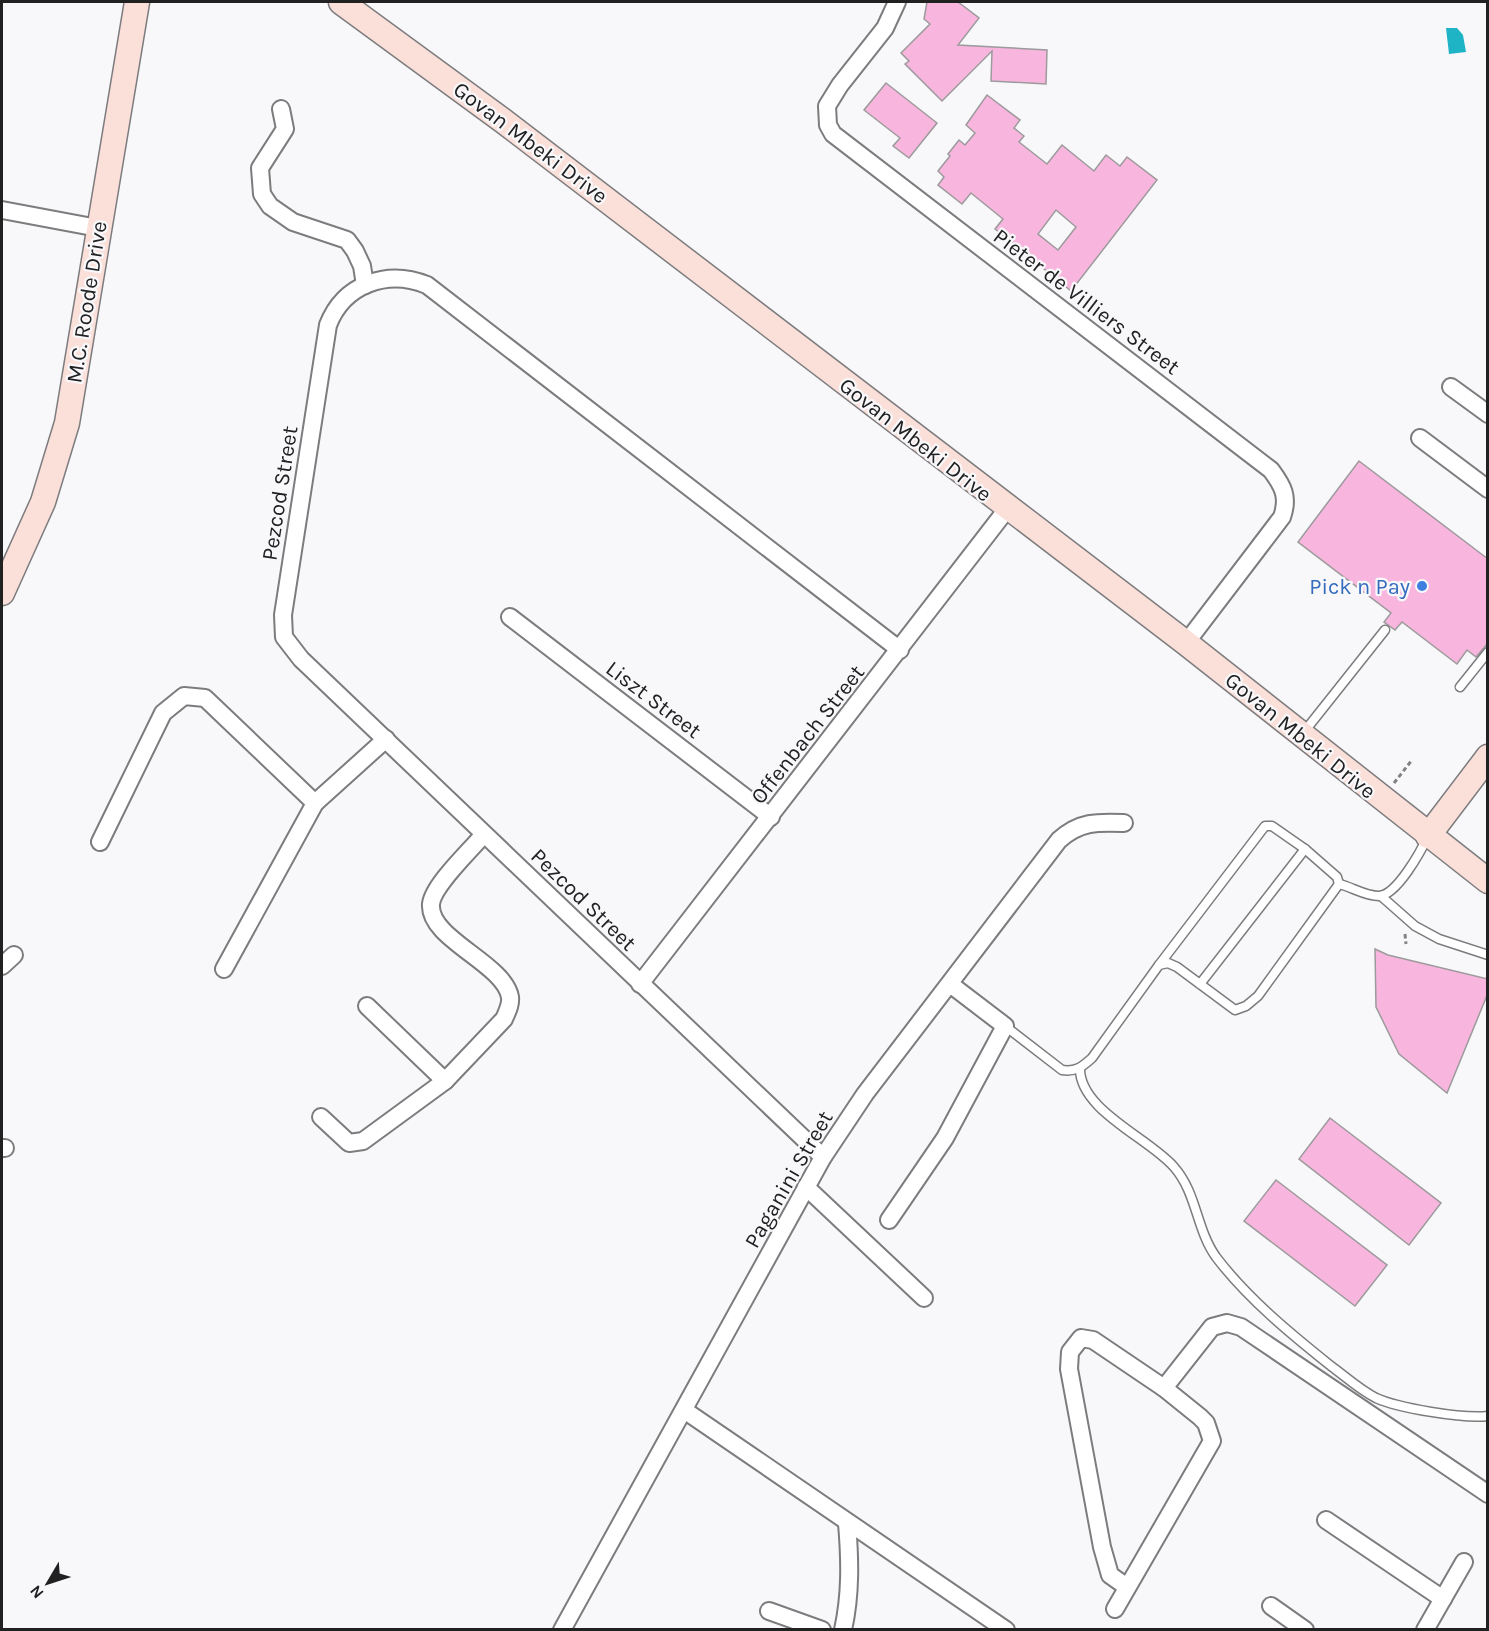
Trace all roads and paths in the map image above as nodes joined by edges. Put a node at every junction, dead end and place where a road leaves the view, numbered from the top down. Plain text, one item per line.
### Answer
1 (136, 2) edge
2 (341, 2) edge
3 (897, 2) edge
4 (281, 109) dead end
5 (2, 210) edge
6 (98, 228) junction
7 (366, 285) junction
8 (1451, 387) dead end
9 (1488, 414) edge
10 (1420, 438) dead end
11 (1488, 489) edge
12 (1007, 508) junction
13 (2, 593) edge
14 (510, 617) dead end
15 (1385, 630) dead end
16 (1186, 643) junction
17 (900, 650) junction
18 (1488, 652) edge
19 (1460, 687) dead end
20 (1302, 735) junction
21 (386, 739) junction
22 (1488, 757) edge
23 (1412, 760) dead end
24 (1382, 799) junction
25 (315, 803) junction
26 (771, 817) junction
27 (1124, 823) dead end
28 (484, 834) junction
29 (1428, 836) junction
30 (100, 842) dead end
31 (1305, 849) junction
32 (1488, 881) edge
33 (1339, 884) junction
34 (1381, 896) junction
35 (1488, 955) edge
36 (1160, 965) junction
37 (224, 969) dead end
38 (640, 984) junction
39 (950, 984) junction
40 (1200, 984) junction
41 (367, 1006) dead end
42 (1005, 1026) junction
43 (1080, 1068) junction
44 (445, 1081) junction
45 (321, 1117) dead end
46 (823, 1157) junction
47 (806, 1187) junction
48 (889, 1220) dead end
49 (924, 1298) dead end
50 (1164, 1388) junction
51 (684, 1410) junction
52 (1488, 1416) edge
53 (1488, 1494) edge
54 (1326, 1520) dead end
55 (847, 1523) junction
56 (1464, 1562) dead end
57 (1127, 1587) junction
58 (1443, 1599) junction
59 (1271, 1606) dead end
60 (1115, 1609) dead end
61 (768, 1611) dead end
62 (562, 1629) edge
63 (822, 1629) edge
64 (843, 1629) edge
65 (1006, 1629) edge
66 (1305, 1629) edge
67 (1425, 1629) edge

1 - 6 street, M.C. Roode Drive
2 - 12 street, Govan Mbeki Drive
3 - 16 street, Pieter de Villiers Street
4 - 7 street
5 - 6 street
6 - 13 street, M.C. Roode Drive
7 - 17 street, Pezcod Street
7 - 21 street, Pezcod Street
8 - 9 street
10 - 11 street
12 - 16 street, Govan Mbeki Drive
12 - 17 street, Offenbach Street
14 - 26 street, Liszt Street
15 - 20 lane
16 - 20 street, Govan Mbeki Drive
17 - 26 street, Offenbach Street
18 - 19 lane
20 - 24 street, Govan Mbeki Drive
21 - 25 street
21 - 28 street, Pezcod Street
22 - 29 street
23 - 24 path
24 - 29 street, Govan Mbeki Drive
25 - 30 street
25 - 37 street
26 - 38 street, Offenbach Street
27 - 39 street, Paganini Street
28 - 38 street, Pezcod Street
28 - 44 street
29 - 32 street, Govan Mbeki Drive
29 - 34 lane
31 - 33 lane
31 - 36 lane
31 - 40 lane
33 - 34 lane
33 - 40 lane
34 - 35 lane
36 - 40 lane
36 - 43 lane
38 - 46 street, Pezcod Street
39 - 42 street
39 - 46 street, Paganini Street
41 - 44 street
42 - 43 lane
42 - 48 street
43 - 52 lane
44 - 45 street
46 - 47 street, Paganini Street
47 - 49 street
47 - 51 street, Paganini Street
50 - 53 street
50 - 57 street
50 - 57 street
51 - 55 street
51 - 62 street, Paganini Street
54 - 58 street
55 - 64 street
55 - 65 street
56 - 58 street
57 - 60 street
58 - 67 street
59 - 66 street
61 - 63 street

